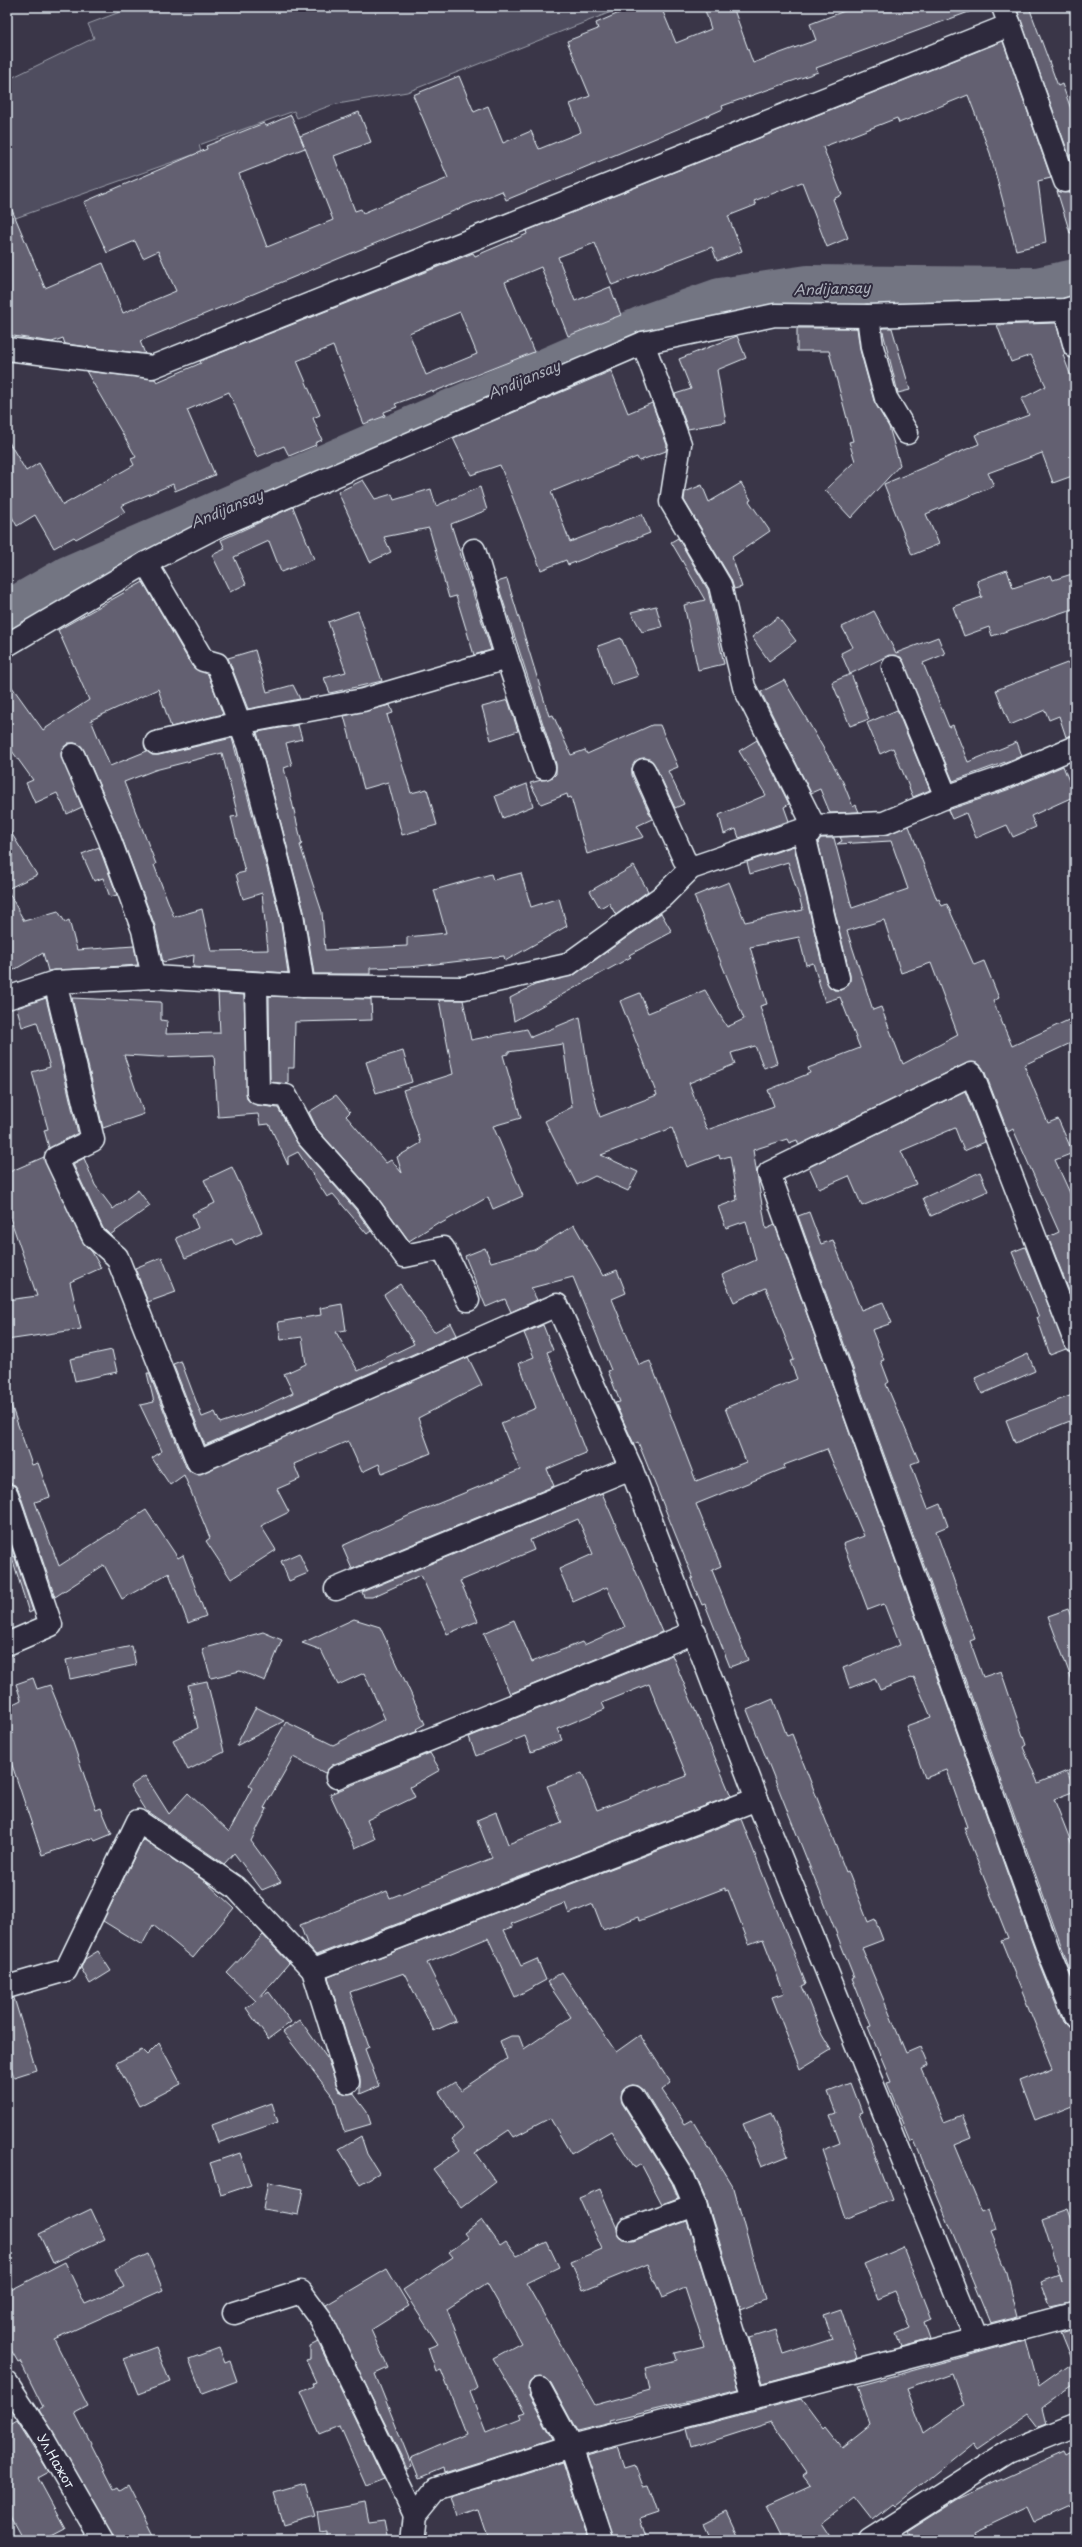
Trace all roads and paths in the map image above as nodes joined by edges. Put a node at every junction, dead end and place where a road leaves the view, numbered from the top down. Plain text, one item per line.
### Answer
1 (1007, 16) edge
2 (1065, 181) dead end
3 (1070, 308) edge
4 (868, 316) junction
5 (643, 343) junction
6 (1075, 347) edge
7 (7, 349) edge
8 (907, 433) dead end
9 (474, 550) dead end
10 (146, 563) junction
11 (7, 644) edge
12 (507, 658) junction
13 (893, 667) dead end
14 (239, 723) junction
15 (156, 744) dead end
16 (1075, 747) edge
17 (73, 755) dead end
18 (544, 768) dead end
19 (644, 770) dead end
20 (946, 797) junction
21 (814, 826) junction
22 (691, 868) junction
23 (153, 977) junction
24 (838, 978) dead end
25 (55, 982) junction
26 (256, 984) junction
27 (302, 986) junction
28 (7, 998) edge
29 (1066, 1288) edge
30 (468, 1300) dead end
31 (1075, 1340) edge
32 (631, 1468) junction
33 (7, 1495) edge
34 (336, 1589) dead end
35 (695, 1632) junction
36 (7, 1644) edge
37 (337, 1777) dead end
38 (757, 1799) junction
39 (313, 1970) junction
40 (7, 1987) edge
41 (1075, 2017) edge
42 (348, 2082) dead end
43 (633, 2096) dead end
44 (695, 2205) junction
45 (629, 2229) dead end
46 (234, 2313) dead end
47 (1075, 2314) edge
48 (976, 2340) junction
49 (7, 2383) edge
50 (540, 2389) dead end
51 (754, 2397) junction
52 (1075, 2424) edge
53 (571, 2446) junction
54 (415, 2515) junction
55 (102, 2540) edge
56 (412, 2540) edge
57 (602, 2540) edge
58 (870, 2540) edge

1 - 2 street
1 - 7 street
3 - 4 street
3 - 6 street
4 - 5 street
4 - 8 street
5 - 10 street
5 - 21 street
9 - 12 street
10 - 11 street
10 - 14 street
12 - 14 street
12 - 18 street
13 - 20 street
14 - 15 street
14 - 27 street
16 - 20 street
17 - 23 street
19 - 22 street
20 - 21 street
21 - 22 street
21 - 24 street
22 - 27 street
23 - 25 street
23 - 26 street
25 - 28 street
25 - 32 street
26 - 27 street
26 - 30 street
29 - 31 street
29 - 41 street
32 - 34 street
32 - 35 street
33 - 36 street
35 - 37 street
35 - 38 street
38 - 39 street
38 - 48 street
39 - 40 street
39 - 42 street
43 - 44 street
44 - 45 street
44 - 51 street
46 - 54 street
47 - 48 street
48 - 51 street
49 - 55 street, Ул.Нажот
50 - 53 street
51 - 53 street
52 - 58 street
53 - 54 street
53 - 57 street
54 - 56 street

